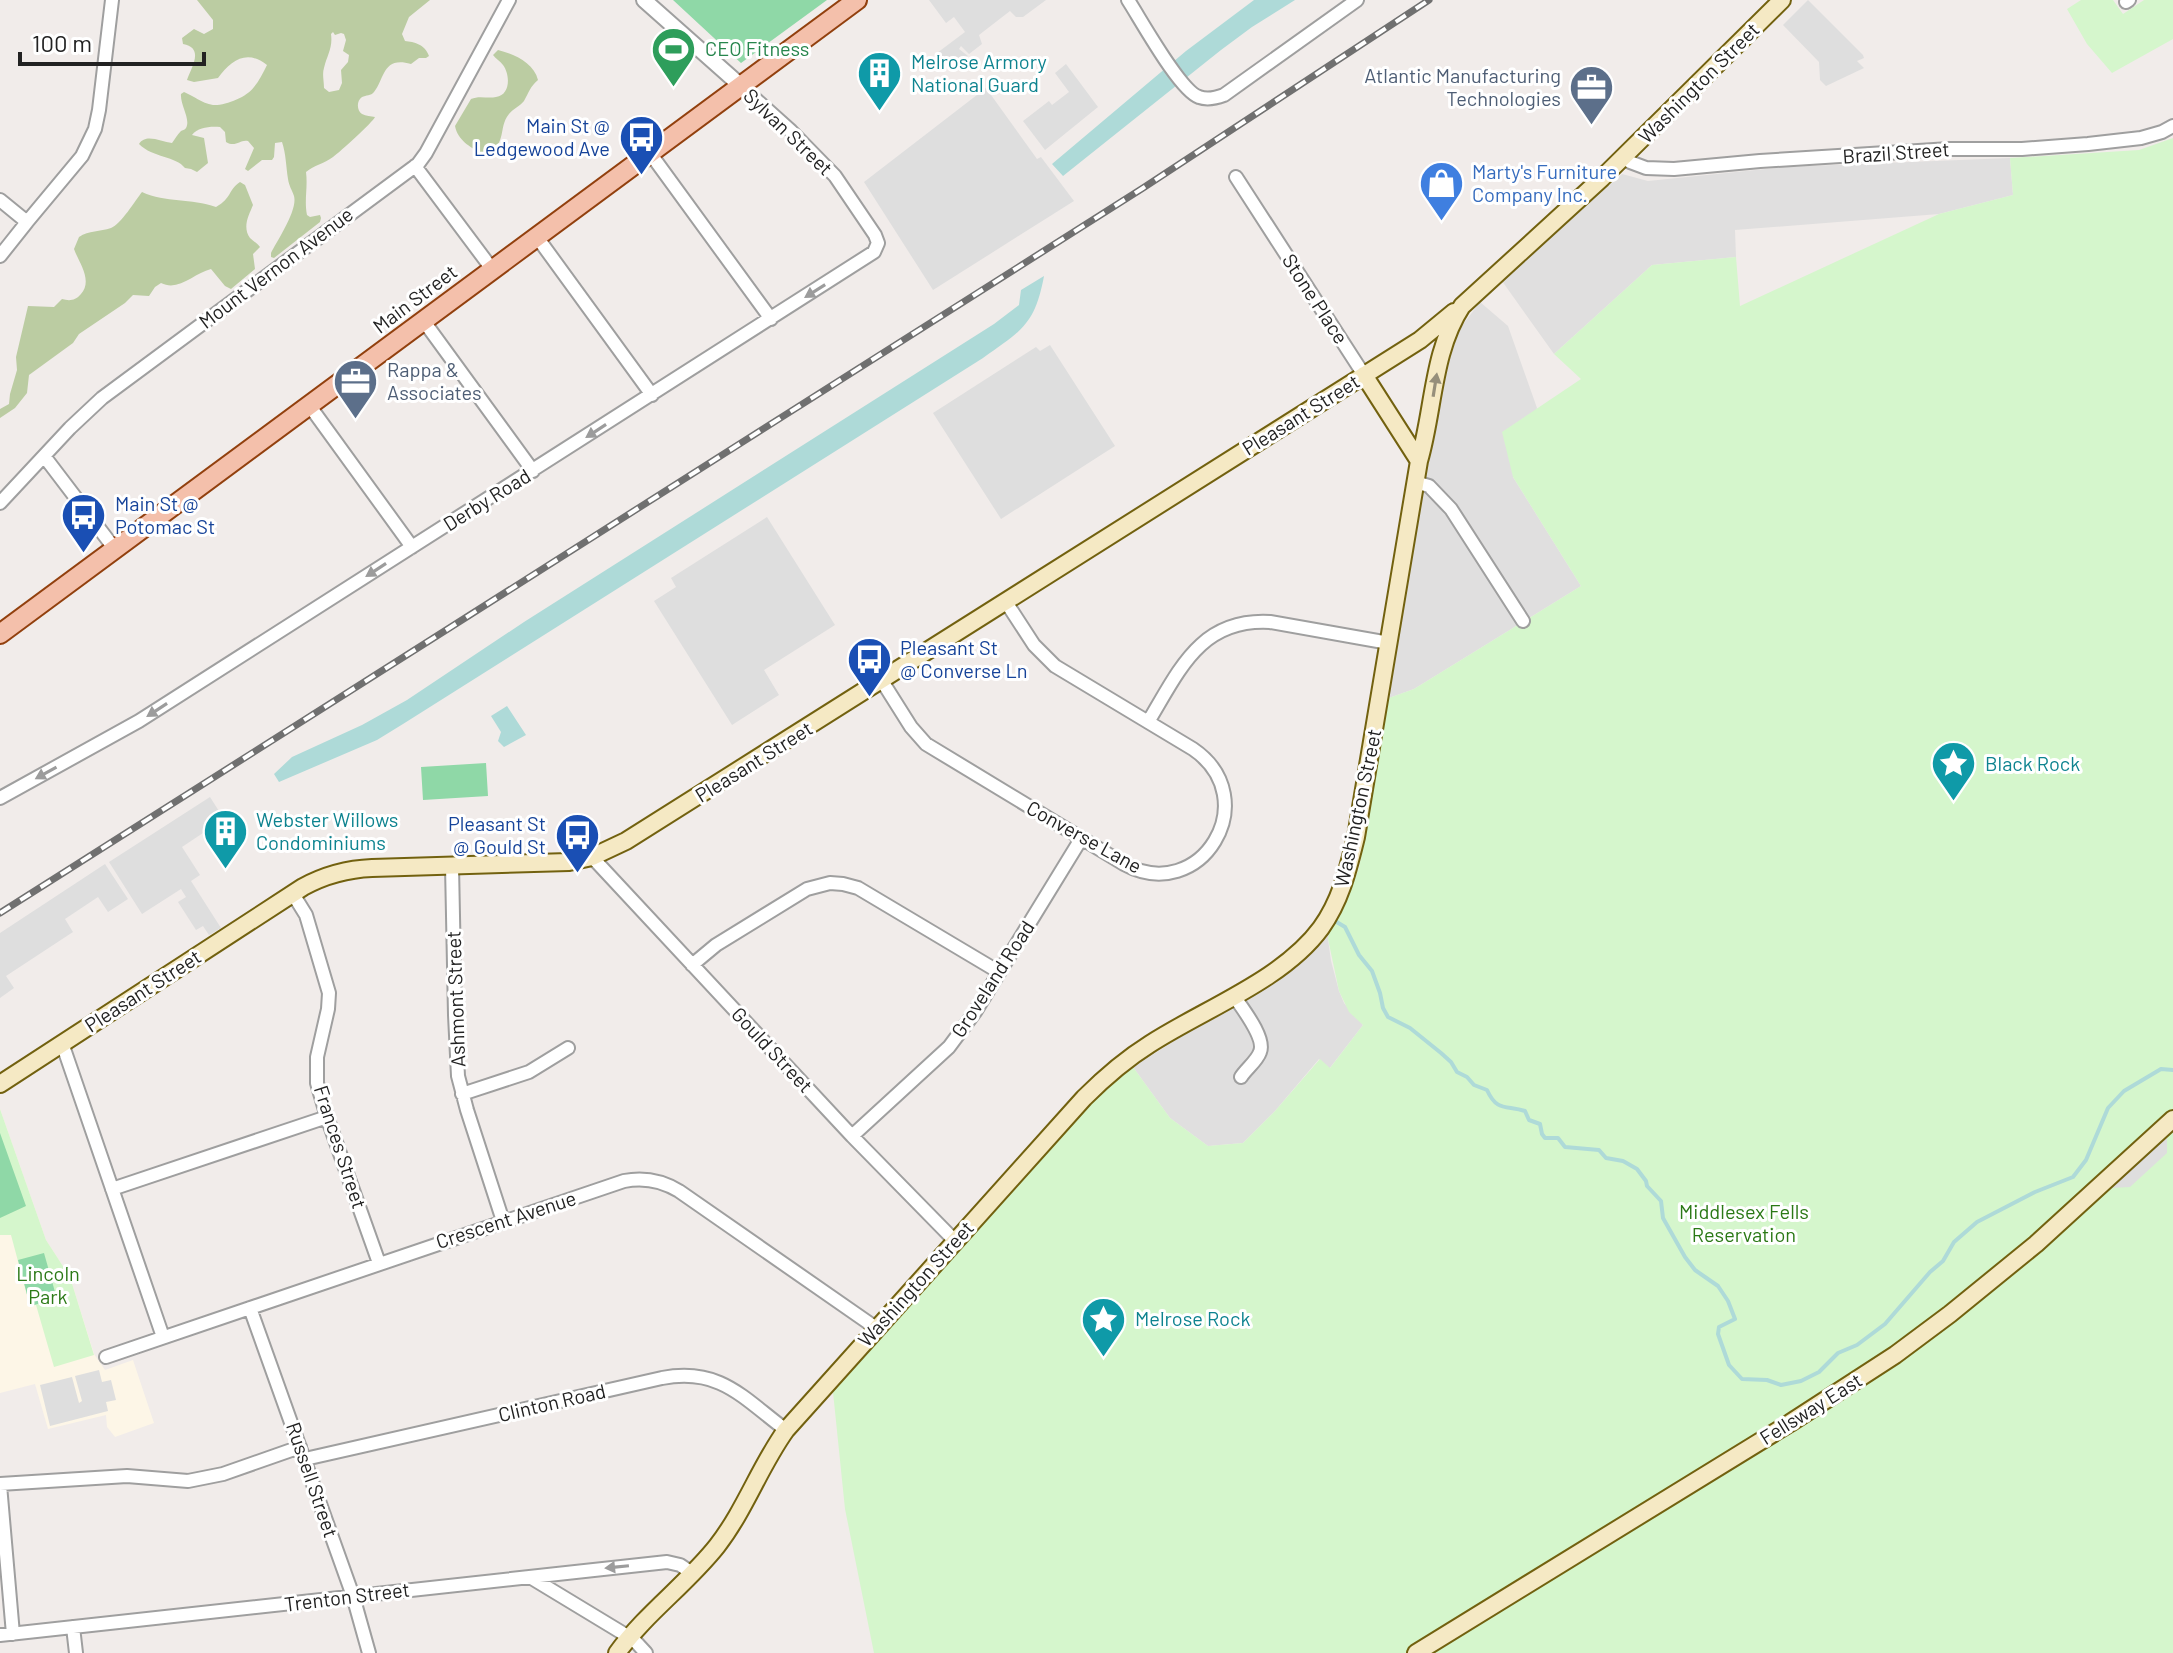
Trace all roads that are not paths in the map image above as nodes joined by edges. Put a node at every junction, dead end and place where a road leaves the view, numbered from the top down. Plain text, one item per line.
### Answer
1 (112, 0) edge
2 (509, 0) edge
3 (644, 0) edge
4 (857, 0) edge
5 (1128, 0) edge
6 (1357, 0) edge
7 (1782, 0) edge
8 (741, 86) junction
9 (2171, 127) edge
10 (650, 153) junction
11 (1624, 156) junction
12 (415, 166) junction
13 (1236, 177) dead end
14 (0, 200) edge
15 (27, 222) junction
16 (537, 237) junction
17 (878, 246) joint
18 (0, 256) edge
19 (492, 269) junction
20 (1462, 306) junction
21 (771, 319) junction
22 (423, 320) junction
23 (1364, 375) junction
24 (652, 395) junction
25 (309, 405) junction
26 (44, 456) junction
27 (1419, 461) junction
28 (533, 471) junction
29 (1415, 482) junction
30 (0, 503) edge
31 (412, 547) junction
32 (114, 548) junction
33 (1006, 602) junction
34 (1523, 621) dead end
35 (0, 634) edge
36 (1389, 643) junction
37 (882, 681) junction
38 (1148, 722) junction
39 (0, 798) edge
40 (1081, 839) junction
41 (592, 857) junction
42 (452, 866) junction
43 (293, 894) junction
44 (692, 965) junction
45 (999, 972) junction
46 (1234, 996) junction
47 (62, 1043) junction
48 (568, 1048) dead end
49 (1241, 1077) dead end
50 (0, 1084) edge
51 (462, 1094) junction
52 (327, 1117) junction
53 (2173, 1119) edge
54 (852, 1136) junction
55 (112, 1189) junction
56 (503, 1221) junction
57 (955, 1241) junction
58 (379, 1263) junction
59 (250, 1308) junction
60 (876, 1328) junction
61 (163, 1337) junction
62 (106, 1357) dead end
63 (786, 1430) junction
64 (302, 1453) junction
65 (0, 1485) edge
66 (692, 1573) junction
67 (530, 1577) junction
68 (353, 1596) junction
69 (73, 1627) junction
70 (6, 1634) edge
71 (629, 1637) junction
72 (76, 1653) edge
73 (369, 1653) edge
74 (617, 1653) edge
75 (646, 1653) edge
76 (1416, 1653) edge

1 - 15 street
2 - 12 street, Mount Vernon Avenue
3 - 8 street, Sylvan Street
4 - 8 main road, Main Street
5 - 6 street
7 - 11 main road, Washington Street
8 - 10 main road, Main Street
8 - 17 street, Sylvan Street
9 - 11 street, Brazil Street
10 - 16 main road, Main Street
10 - 21 street
11 - 20 main road, Washington Street
12 - 19 street
12 - 26 street, Mount Vernon Avenue
13 - 23 street, Stone Place
14 - 15 street
15 - 18 street
16 - 19 main road, Main Street
16 - 24 street
17 -> 21 street, Derby Road
19 - 22 main road, Main Street
20 - 23 main road, Pleasant Street
27 -> 20 main road, Washington Street
21 - 24 street, Derby Road
22 - 25 main road, Main Street
22 - 28 street
23 - 27 main road, Stone Place
23 - 33 main road, Pleasant Street
24 -> 28 street, Derby Road
25 - 31 street
25 - 32 main road, Main Street
26 - 30 street, Mount Vernon Avenue
26 - 32 street
27 - 29 main road, Washington Street
28 - 31 street, Derby Road
29 - 34 street
29 - 36 main road, Washington Street
31 -> 39 street, Derby Road
32 - 35 main road, Main Street
33 - 37 main road, Pleasant Street
33 - 38 street, Converse Lane
36 - 38 street
36 - 46 main road, Washington Street
37 - 40 street, Converse Lane
37 - 41 main road, Pleasant Street
38 - 40 street, Converse Lane
40 - 45 street, Groveland Road
41 - 42 main road, Pleasant Street
41 - 44 street, Gould Street
42 - 43 main road, Pleasant Street
42 - 51 street, Ashmont Street
43 - 47 main road, Pleasant Street
43 - 52 street, Frances Street
44 - 45 street
44 - 54 street, Gould Street
45 - 54 street, Groveland Road
46 - 49 street
46 - 57 main road, Washington Street
47 - 50 main road, Pleasant Street
47 - 55 street
48 - 51 street
51 - 56 street, Ashmont Street
52 - 55 street
52 - 58 street, Frances Street
53 - 76 main road, Fellsway East
54 - 57 street, Gould Street
55 - 61 street
56 - 58 street, Crescent Avenue
56 - 60 street, Crescent Avenue
57 - 60 main road, Washington Street
58 - 59 street, Crescent Avenue
59 - 61 street, Crescent Avenue
59 - 64 street, Russell Street
60 - 63 main road, Washington Street
61 - 62 street, Crescent Avenue
63 - 64 street, Clinton Road
63 - 66 main road, Washington Street
64 - 65 street, Clinton Road
64 - 68 street, Russell Street
65 - 70 street
66 -> 67 street, Trenton Street
66 - 71 main road, Washington Street
67 - 68 street, Trenton Street
67 - 71 street
68 - 69 street, Trenton Street
68 - 73 street, Russell Street
69 - 70 street, Trenton Street
69 - 72 street
71 - 74 main road, Washington Street
71 - 75 street

